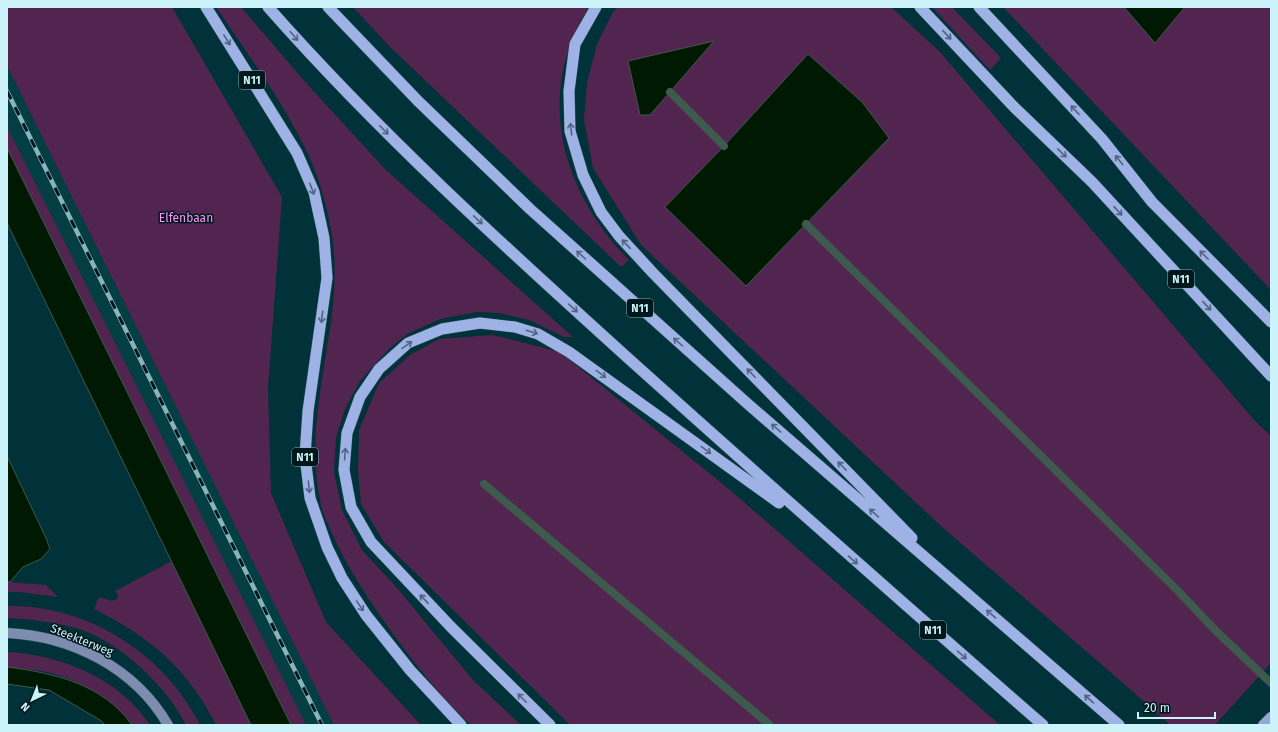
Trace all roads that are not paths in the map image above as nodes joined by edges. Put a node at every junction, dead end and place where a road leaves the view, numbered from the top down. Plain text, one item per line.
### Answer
1 (206, 7) edge
2 (268, 7) edge
3 (328, 7) edge
4 (596, 7) edge
5 (920, 7) edge
6 (979, 7) edge
7 (1271, 322) edge
8 (1271, 376) edge
9 (824, 534) junction
10 (967, 594) junction
11 (7, 633) edge
12 (1271, 717) edge
13 (168, 725) edge
14 (461, 725) edge
15 (550, 725) edge
16 (1043, 725) edge
17 (1119, 725) edge
18 (1263, 725) edge

1 -> 14 highway, N11
2 -> 9 highway, N11
10 -> 3 highway, N11
10 -> 4 highway, N11
5 -> 8 highway, N11
7 -> 6 highway
15 -> 9 highway, N11
9 -> 16 highway, N11
17 -> 10 highway, N11
11 - 13 main road, Steekterweg
12 - 18 main road

